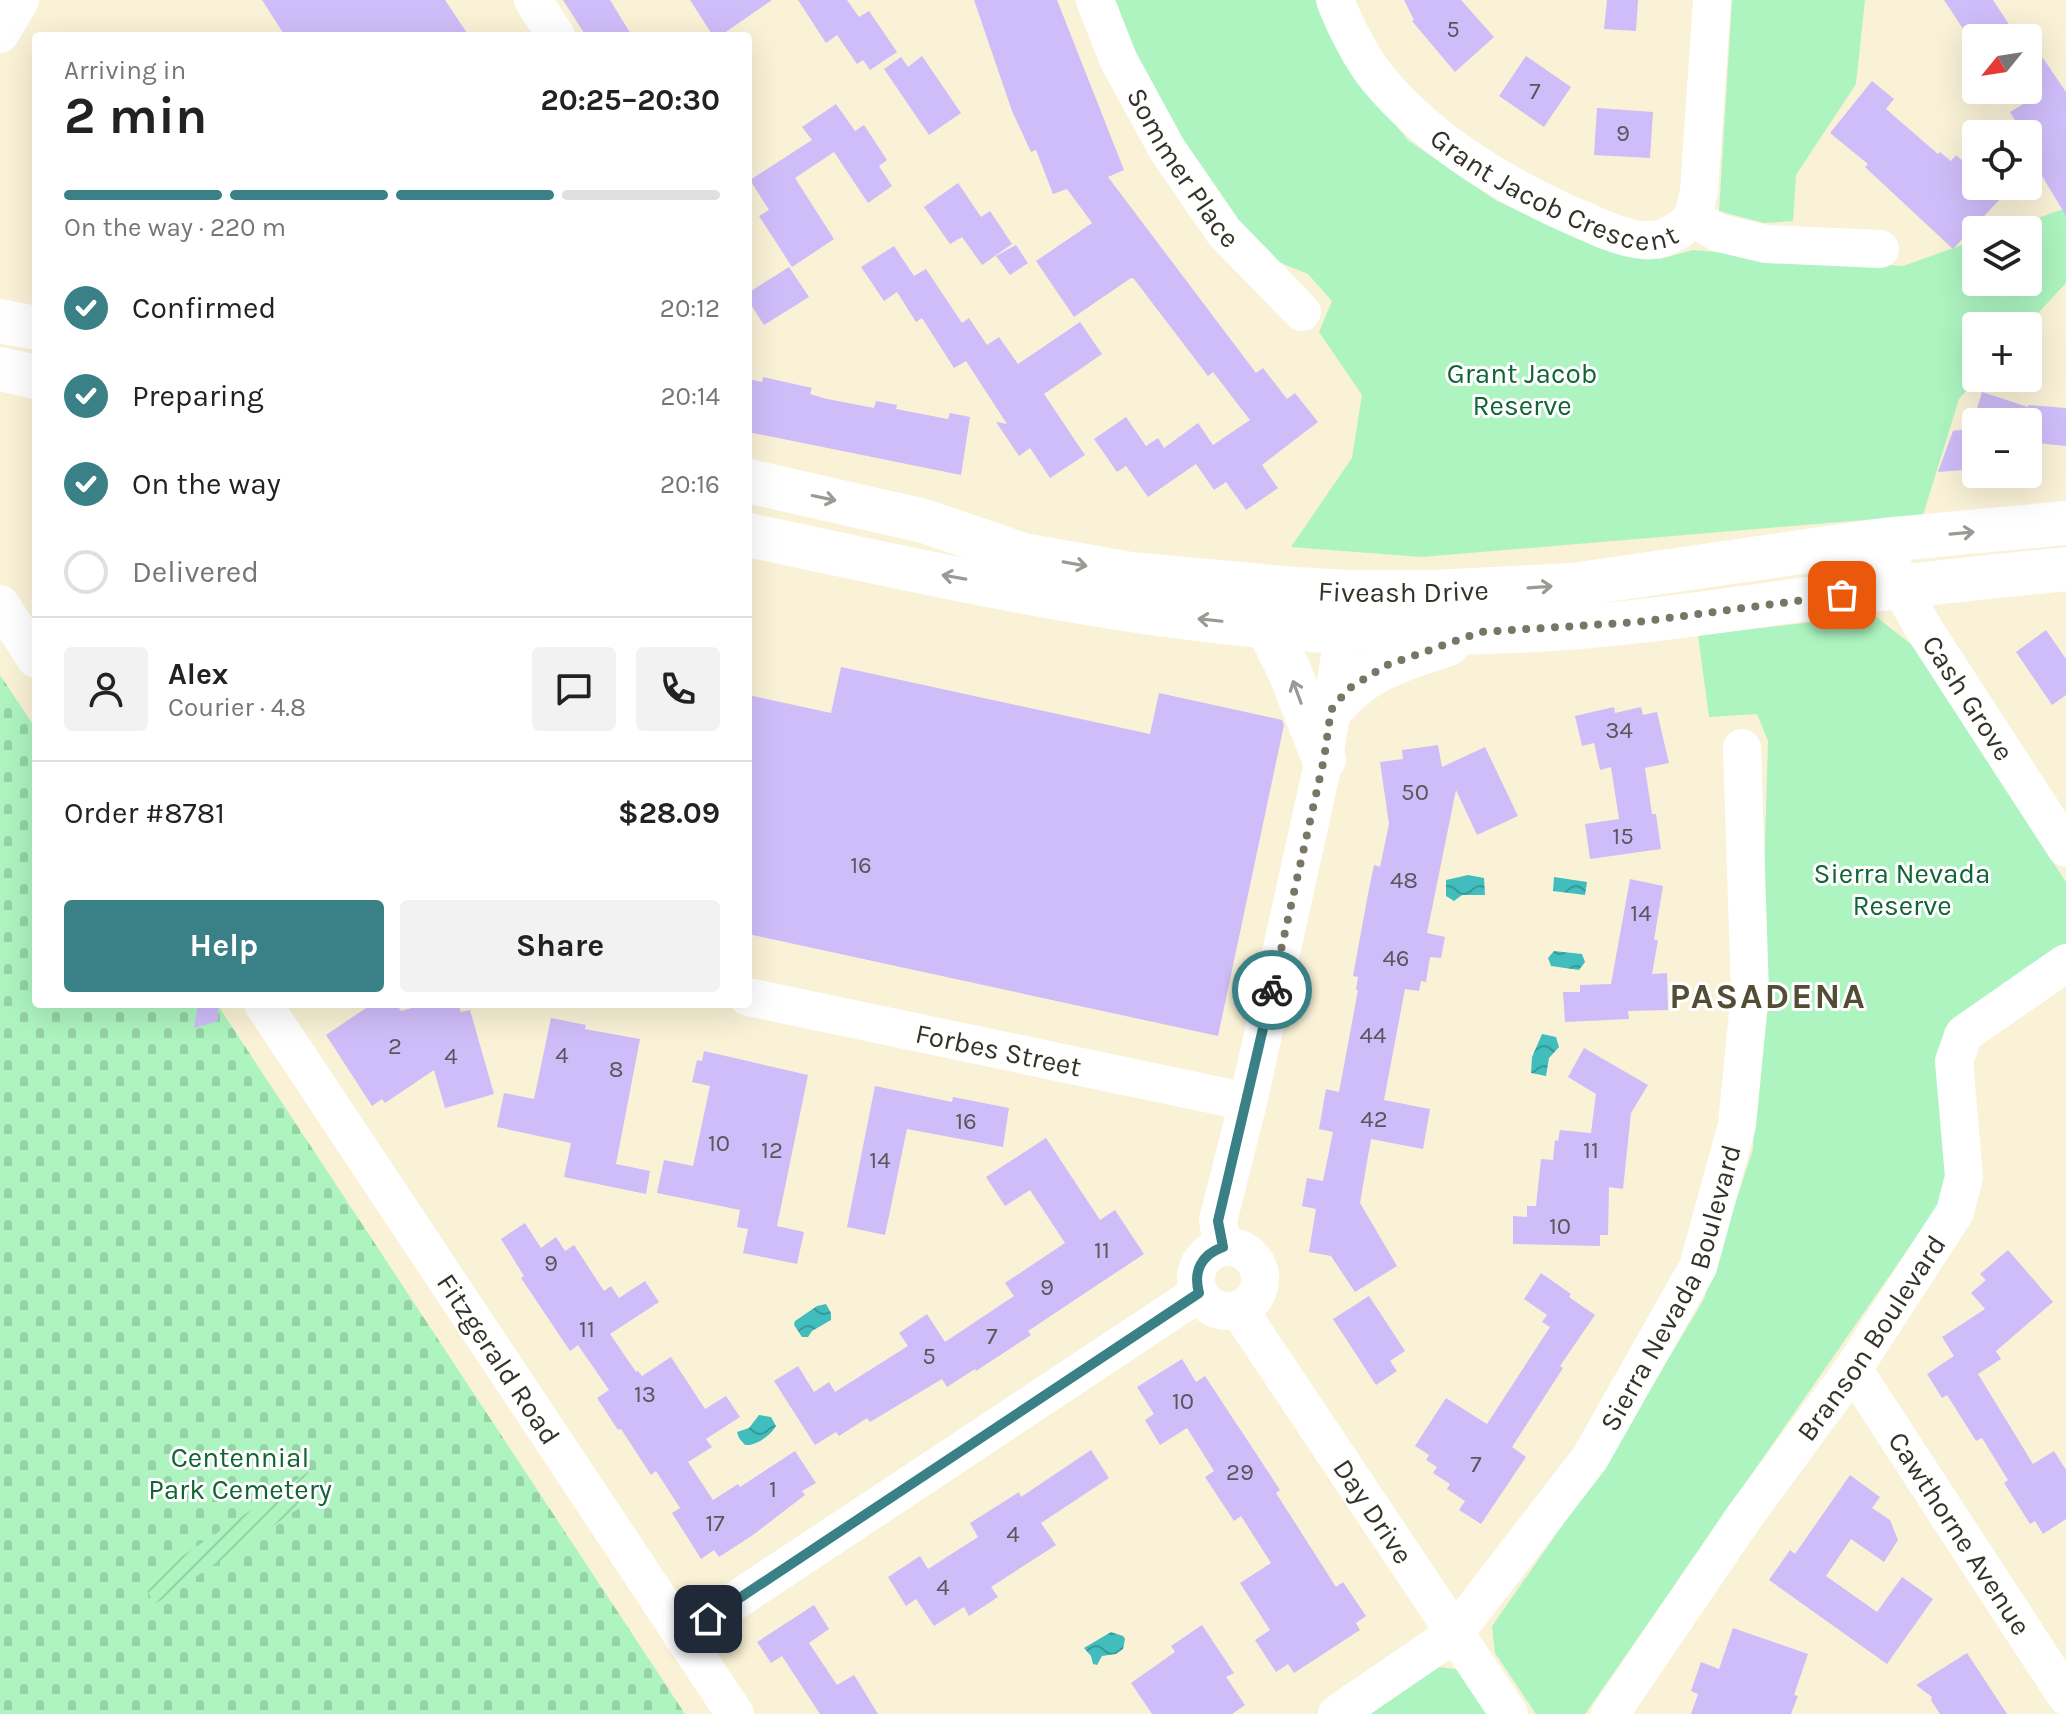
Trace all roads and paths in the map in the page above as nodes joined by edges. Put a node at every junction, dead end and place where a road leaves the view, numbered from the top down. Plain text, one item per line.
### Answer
1 (20, 0) edge
2 (533, 0) edge
3 (1095, 0) edge
4 (1335, 0) edge
5 (1712, 0) edge
6 (553, 32) edge
7 (0, 34) edge
8 (1693, 218) junction
9 (1880, 249) dead end
10 (1302, 312) dead end
11 (0, 321) edge
12 (32, 327) edge
13 (0, 369) edge
14 (32, 376) edge
15 (752, 482) edge
16 (2066, 523) edge
17 (752, 536) edge
18 (1884, 540) junction
19 (2066, 569) edge
20 (1900, 587) junction
21 (13, 609) edge
22 (1347, 611) junction
23 (1267, 626) junction
24 (1481, 632) junction
25 (32, 650) edge
26 (1331, 710) junction
27 (1742, 748) dead end
28 (1324, 759) junction
29 (2066, 848) edge
30 (2066, 963) edge
31 (752, 998) edge
32 (270, 1008) edge
33 (1248, 1102) junction
34 (1223, 1247) junction
35 (1199, 1293) junction
36 (1239, 1310) junction
37 (1853, 1369) junction
38 (1455, 1633) junction
39 (682, 1636) junction
40 (2063, 1685) edge
41 (735, 1714) edge
42 (1337, 1714) edge
43 (1509, 1714) edge
44 (1610, 1714) edge

1 - 7 street
2 - 6 street
3 - 10 street, Sommer Place
4 - 8 street, Grant Jacob Crescent
5 - 8 street
8 - 9 street, Grant Jacob Crescent
11 - 12 main road
13 - 14 main road
15 -> 22 main road, Fiveash Drive
18 -> 16 main road, Fiveash Drive
23 -> 17 main road, Fiveash Drive
18 - 20 street, Cash Grove
22 -> 18 main road, Fiveash Drive
19 - 20 main road, Fiveash Drive
20 - 24 main road, Fiveash Drive
20 - 29 street, Cash Grove
21 - 25 street
22 - 23 main road, Fiveash Drive
22 - 24 main road, Fiveash Drive
22 - 26 street
28 -> 23 main road
24 - 26 main road
26 - 28 street
27 - 38 street, Sierra Nevada Boulevard
28 - 33 street
30 - 37 street, Branson Boulevard
31 - 33 street, Forbes Street
32 - 39 street, Fitzgerald Road
33 - 34 street
34 - 35 street
34 - 36 street
35 - 36 street
35 - 39 street
36 - 38 street, Day Drive
37 - 40 street, Cawthorne Avenue
37 - 44 street, Branson Boulevard
38 - 42 street, Sierra Nevada Boulevard
38 - 43 street, Day Drive
39 - 41 street, Fitzgerald Road

